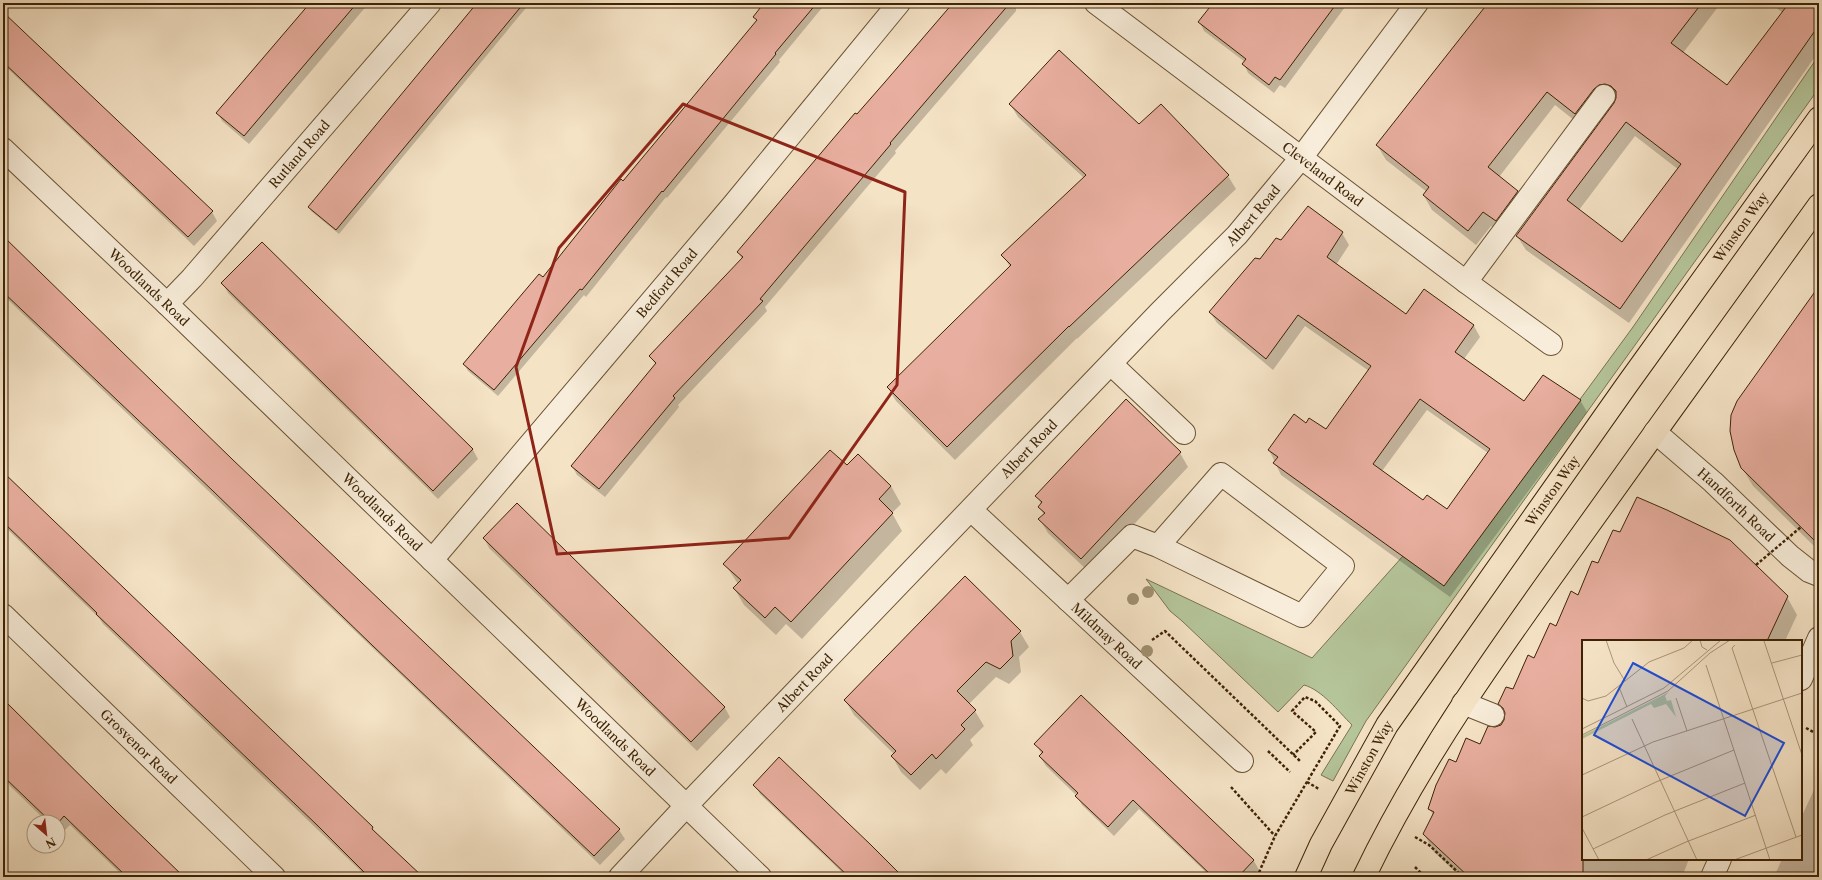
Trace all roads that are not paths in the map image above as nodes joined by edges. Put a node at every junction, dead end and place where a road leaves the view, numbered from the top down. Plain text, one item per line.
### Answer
1 (430, 3) edge
2 (899, 3) edge
3 (1096, 3) edge
4 (1417, 3) edge
5 (1604, 96) dead end
6 (1819, 118) edge
7 (3, 149) edge
8 (1301, 158) junction
9 (1819, 205) edge
10 (1466, 282) junction
11 (167, 304) junction
12 (1551, 344) dead end
13 (1111, 364) junction
14 (1655, 432) junction
15 (1184, 433) dead end
16 (971, 510) junction
17 (1158, 546) junction
18 (432, 560) junction
19 (1819, 575) edge
20 (1068, 600) junction
21 (3, 615) edge
22 (1819, 638) edge
23 (1810, 670) edge
24 (1463, 703) junction
25 (1493, 715) dead end
26 (1242, 761) road end
27 (686, 806) junction
28 (1720, 860) edge
29 (274, 877) edge
30 (620, 877) edge
31 (760, 877) edge
32 (1306, 877) edge
33 (1364, 877) edge
34 (1712, 877) edge

1 - 11 street, Rutland Road
2 - 18 street, Bedford Road
3 - 8 street, Cleveland Road
4 - 8 street, Albert Road
5 - 10 street
6 - 32 main road, Winston Way
7 - 11 street, Woodlands Road
8 - 10 street, Cleveland Road
8 - 13 street, Albert Road
9 - 14 main road
10 - 12 street, Cleveland Road
11 - 18 street, Woodlands Road
13 - 15 street
13 - 16 street, Albert Road
14 - 19 street, Handforth Road
14 - 24 main road
16 - 20 street, Mildmay Road
16 - 27 street, Albert Road
17 - 17 street
17 - 20 street
18 - 27 street, Woodlands Road
20 - 26 street, Mildmay Road
21 - 29 street, Grosvenor Road
22 - 23 street
24 - 25 street
24 - 33 main road
27 - 30 street, Albert Road
27 - 31 street, Woodlands Road
28 - 34 street

